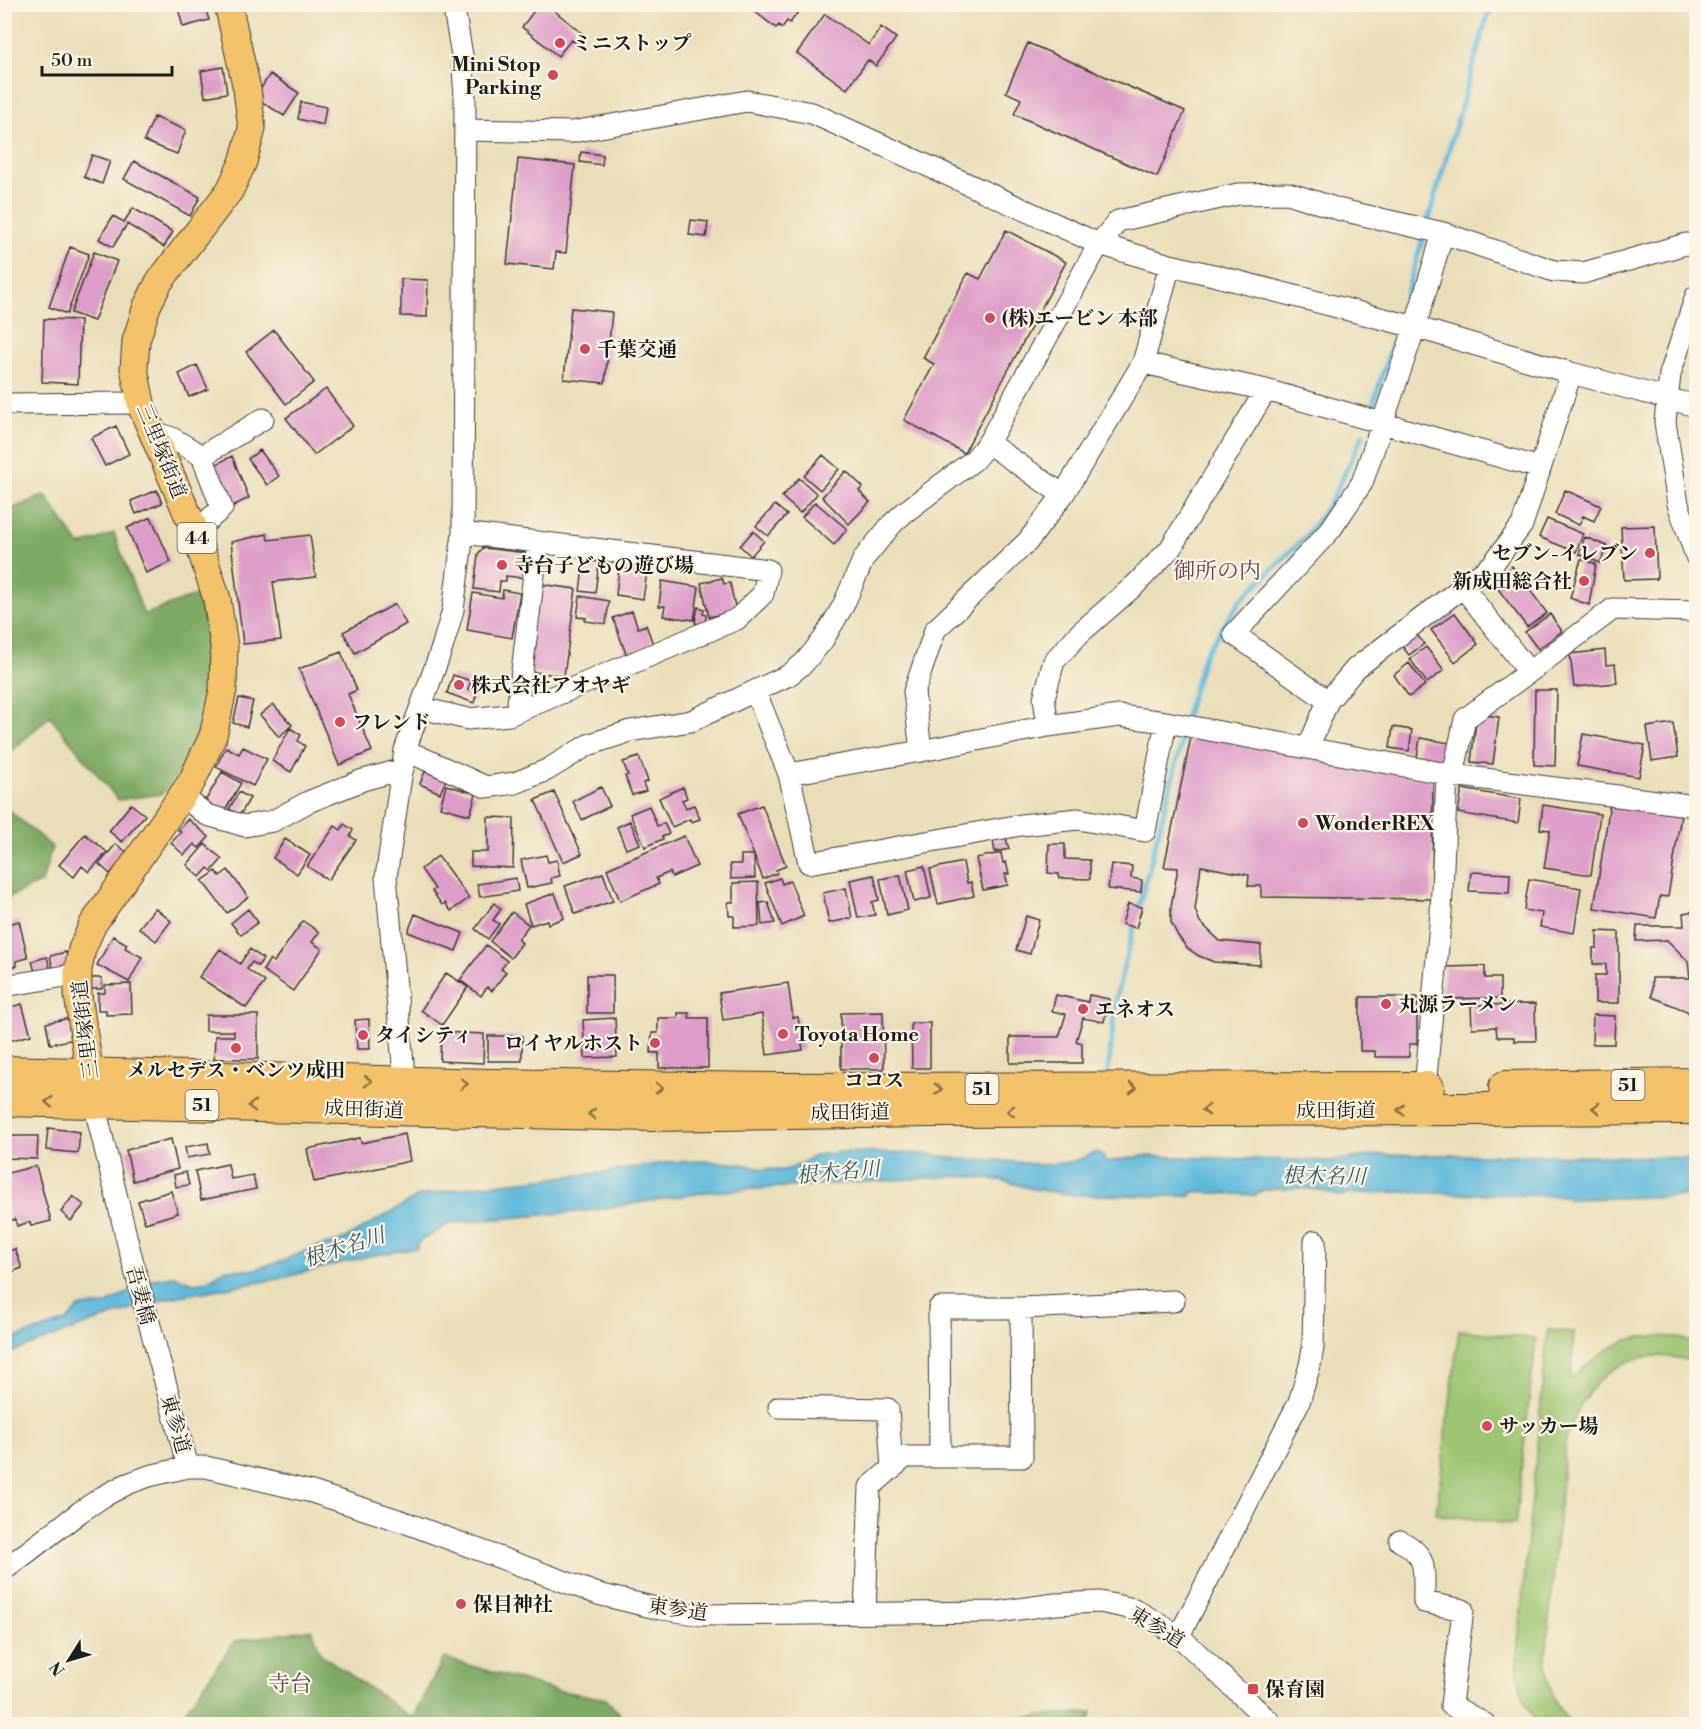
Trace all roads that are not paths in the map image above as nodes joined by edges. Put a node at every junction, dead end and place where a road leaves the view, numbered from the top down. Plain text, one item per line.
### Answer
1 (228, 4) edge
2 (453, 4) edge
3 (465, 130) junction
4 (1440, 232) junction
5 (1099, 244) junction
6 (1696, 245) edge
7 (1170, 266) junction
8 (1696, 296) edge
9 (1415, 327) junction
10 (1143, 363) junction
11 (1571, 373) junction
12 (1266, 390) junction
13 (1668, 399) junction
14 (141, 403) junction
15 (4, 404) edge
16 (1696, 406) edge
17 (263, 419) dead end
18 (1383, 424) junction
19 (152, 431) junction
20 (988, 442) junction
21 (202, 456) junction
22 (1540, 468) junction
23 (1063, 495) junction
24 (195, 532) junction
25 (463, 533) junction
26 (538, 542) junction
27 (1696, 556) edge
28 (1463, 587) junction
29 (1696, 611) edge
30 (1529, 672) junction
31 (755, 691) junction
32 (1328, 701) junction
33 (421, 708) junction
34 (517, 711) junction
35 (1169, 723) junction
36 (1048, 726) junction
37 (1308, 748) junction
38 (921, 751) junction
39 (404, 760) junction
40 (789, 774) junction
41 (1450, 775) junction
42 (182, 796) junction
43 (1696, 806) edge
44 (78, 974) junction
45 (4, 986) edge
46 (4, 1072) edge
47 (1696, 1084) edge
48 (92, 1088) junction
49 (1425, 1088) junction
50 (406, 1096) junction
51 (4, 1100) edge
52 (1696, 1108) edge
53 (1315, 1241) dead end
54 (1174, 1301) dead end
55 (1021, 1308) junction
56 (154, 1346) joint
57 (779, 1407) dead end
58 (940, 1457) junction
59 (188, 1467) junction
60 (892, 1469) junction
61 (1400, 1541) dead end
62 (4, 1570) edge
63 (865, 1612) junction
64 (1179, 1636) junction
65 (1272, 1725) edge
66 (1485, 1725) edge

1 - 14 main road, 三里塚街道 / 44
2 - 3 street
3 - 5 street
3 - 25 street
4 - 5 street
4 - 6 street
4 - 9 street
5 - 7 street
5 - 20 street
7 - 9 street
7 - 10 street
8 - 13 street
9 - 11 street
9 - 18 street
10 - 12 street
10 - 23 street
11 - 13 street
11 - 22 street
12 - 18 street
12 - 36 street
13 - 16 street
13 - 27 street
14 - 15 street
14 - 19 main road, 三里塚街道 / 44
17 - 21 street
18 - 22 street
18 - 32 street
19 - 21 street
19 - 24 main road, 三里塚街道 / 44
20 - 23 street
20 - 31 street
21 - 24 street
22 - 28 street
23 - 38 street
24 - 42 main road, 三里塚街道 / 44
25 - 26 street
25 - 33 street
26 - 34 street
26 - 34 street
28 - 30 street
28 - 32 street
29 - 30 street
30 - 41 street
31 - 39 street
31 - 40 street
32 - 37 street
33 - 34 street
33 - 39 street
35 - 36 street
35 - 37 street
35 - 40 street
36 - 38 street
37 - 41 street
38 - 40 street
39 - 42 street
39 - 50 street
41 - 43 street
41 - 49 street
42 - 44 main road, 三里塚街道 / 44
44 - 45 street
44 - 48 main road, 三里塚街道 / 44
46 - 48 highway, 成田街道 / 51
47 - 49 highway, 成田街道 / 51
48 - 50 highway, 成田街道 / 51
48 -> 51 highway, 成田街道 / 51
48 - 56 street, 吾妻橋
50 -> 49 highway, 成田街道 / 51
52 -> 50 highway, 成田街道 / 51
53 - 64 street
54 - 55 street
55 - 58 street
55 - 58 street
56 - 59 street, 東参道
57 - 60 street
58 - 60 street
59 - 62 street
59 - 63 street, 東参道
60 - 63 street
61 - 66 street
63 - 64 street, 東参道
64 - 65 street, 東参道

